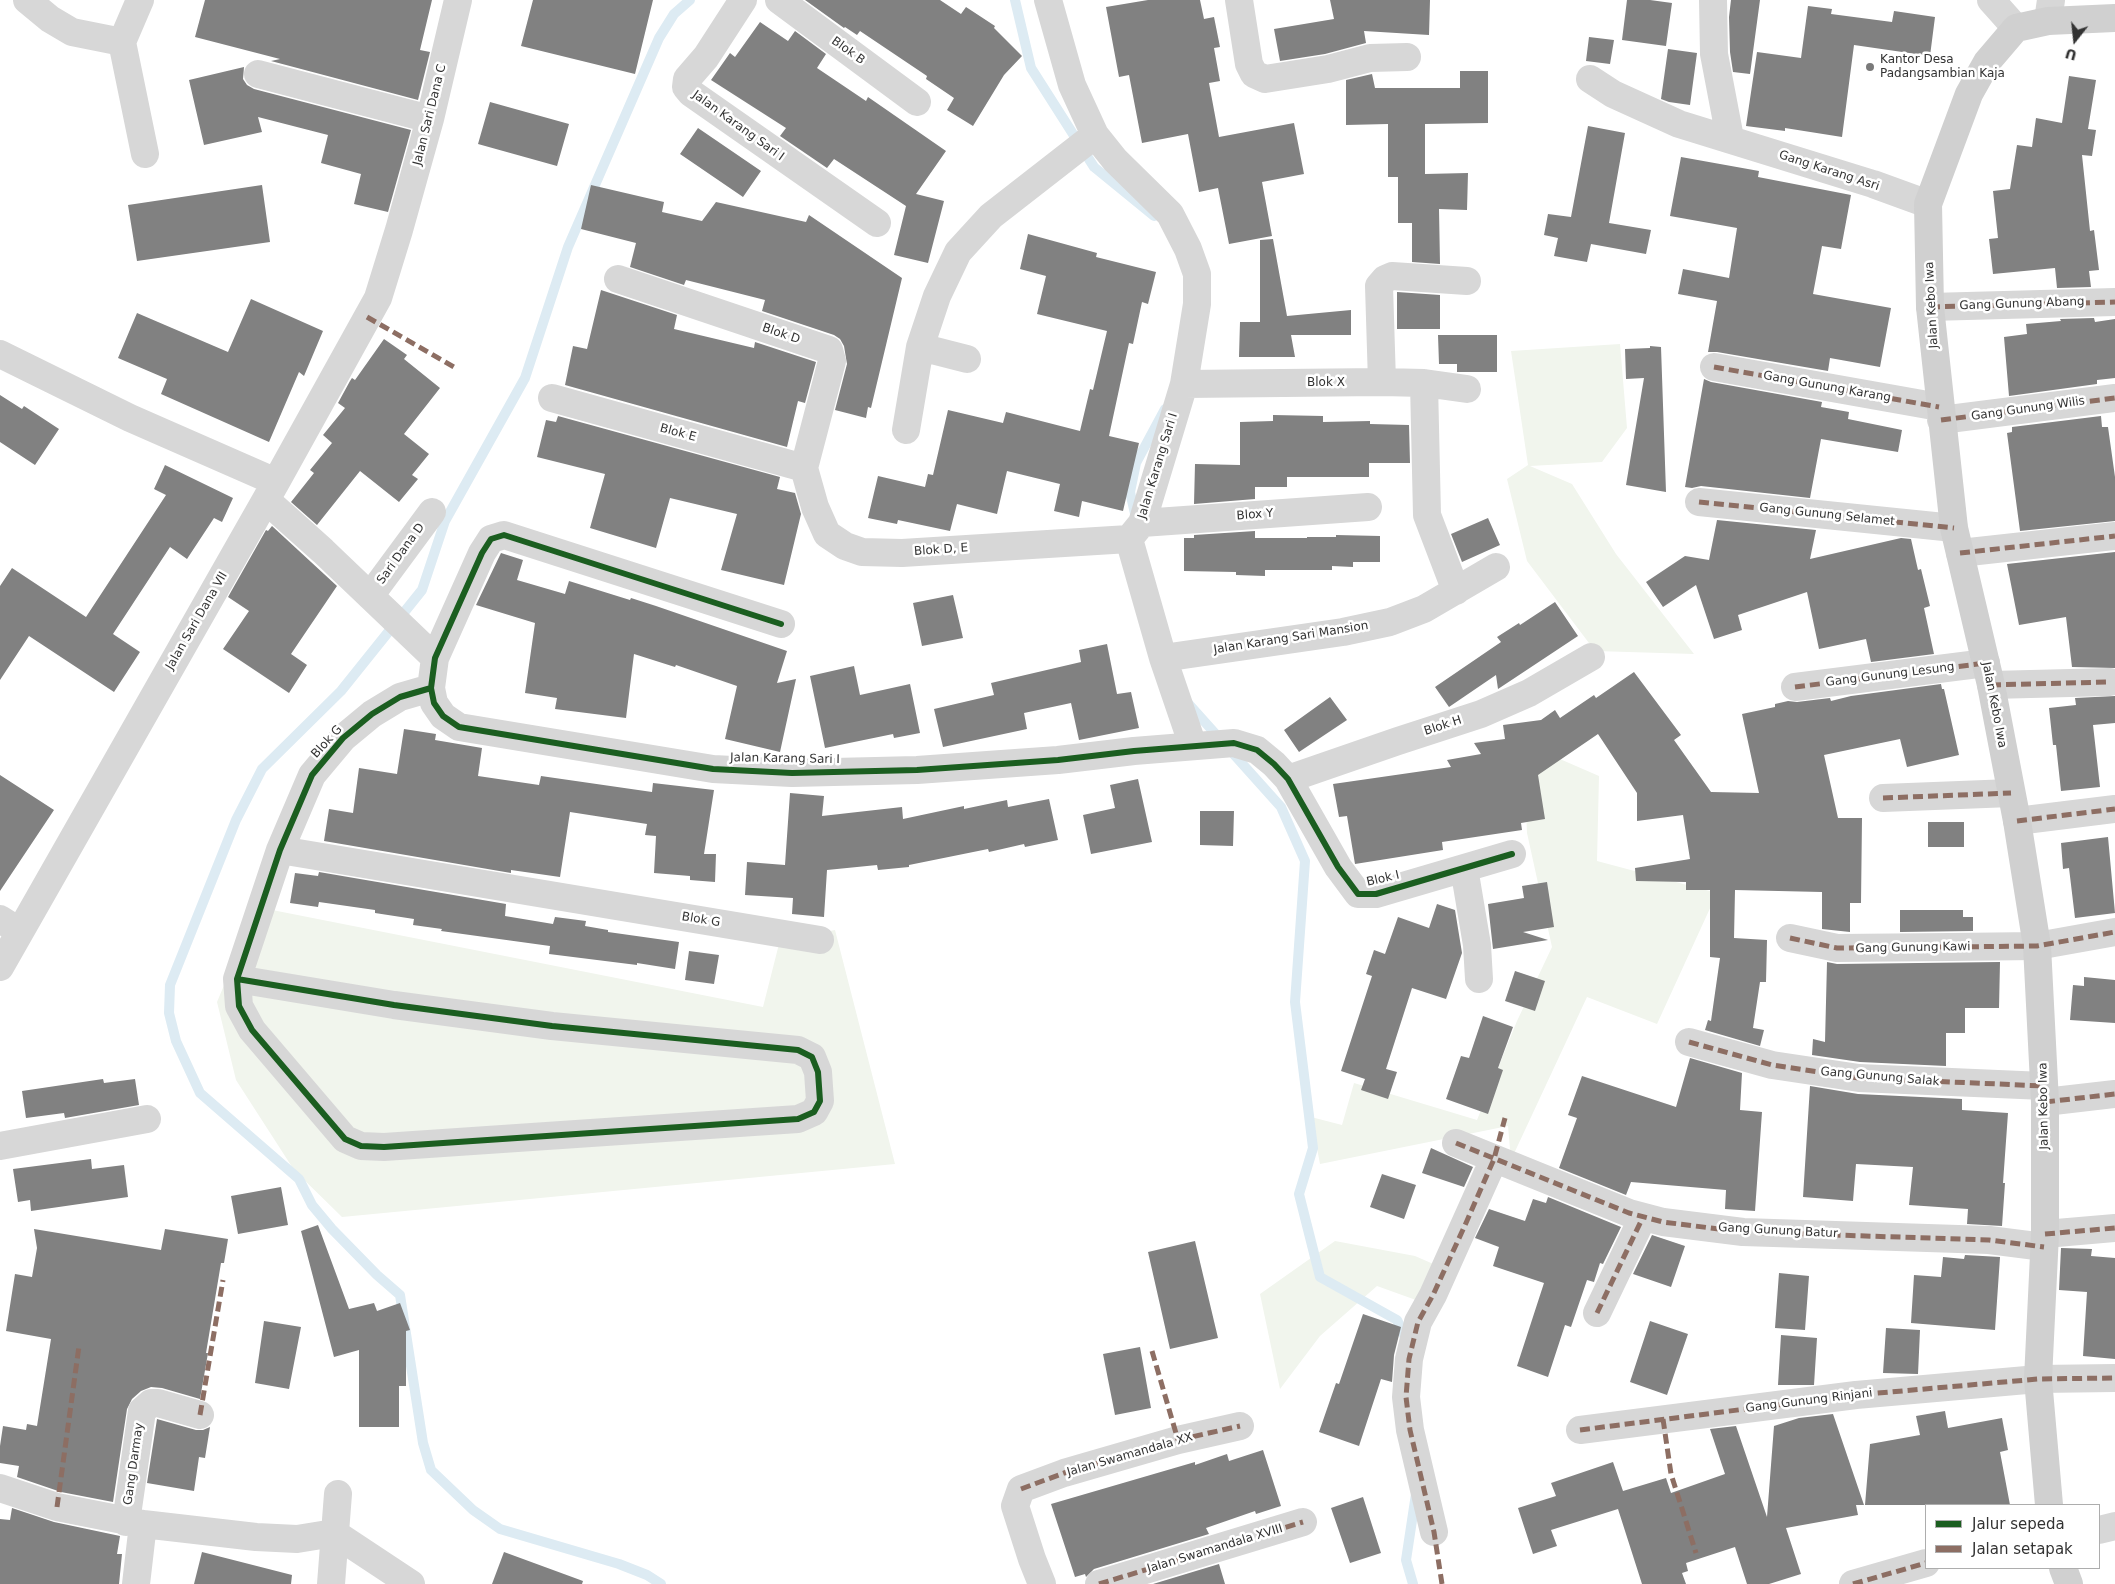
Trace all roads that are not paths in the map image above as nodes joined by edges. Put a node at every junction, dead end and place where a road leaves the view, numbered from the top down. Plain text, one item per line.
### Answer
1 (27, 0) edge
2 (140, 0) edge
3 (458, 0) edge
4 (743, 0) edge
5 (779, 0) edge
6 (1048, 0) edge
7 (1239, 0) edge
8 (1713, 0) edge
9 (1991, 0) edge
10 (2050, 10) edge
11 (2115, 18) edge
12 (2016, 28) junction
13 (122, 42) junction
14 (1407, 57) dead end
15 (258, 74) dead end
16 (1590, 79) dead end
17 (917, 102) dead end
18 (430, 119) junction
19 (1095, 135) junction
20 (1730, 138) junction
21 (145, 154) dead end
22 (1928, 204) junction
23 (877, 223) dead end
24 (386, 272) joint
25 (618, 279) dead end
26 (1467, 281) dead end
27 (2115, 302) edge
28 (1930, 307) junction
29 (920, 347) junction
30 (0, 354) edge
31 (967, 359) dead end
32 (1714, 367) dead end
33 (1382, 382) junction
34 (1424, 383) junction
35 (1184, 384) junction
36 (1467, 389) dead end
37 (552, 398) dead end
38 (2115, 398) edge
39 (1940, 413) junction
40 (906, 430) dead end
41 (804, 468) junction
42 (271, 491) junction
43 (1699, 502) dead end
44 (1368, 507) dead end
45 (432, 512) dead end
46 (1135, 531) junction
47 (2115, 536) edge
48 (1957, 541) junction
49 (1496, 568) dead end
50 (1456, 591) junction
51 (370, 596) junction
52 (781, 624) dead end
53 (428, 652) junction
54 (1163, 658) junction
55 (1591, 658) dead end
56 (1988, 674) junction
57 (2110, 682) dead end
58 (1795, 687) dead end
59 (430, 688) junction
60 (1193, 746) junction
61 (1288, 779) junction
62 (2011, 793) junction
63 (1883, 798) dead end
64 (2115, 809) edge
65 (2017, 821) junction
66 (280, 850) junction
67 (1512, 854) dead end
68 (1464, 868) junction
69 (10, 925) edge
70 (2115, 932) edge
71 (1790, 938) dead end
72 (820, 940) dead end
73 (2036, 946) junction
74 (0, 967) edge
75 (236, 980) junction
76 (1479, 980) dead end
77 (1689, 1042) dead end
78 (2044, 1094) junction
79 (2115, 1094) edge
80 (147, 1119) dead end
81 (1456, 1143) dead end
82 (0, 1146) edge
83 (1494, 1159) junction
84 (1643, 1217) junction
85 (2115, 1228) edge
86 (2045, 1240) junction
87 (1596, 1313) dead end
88 (2115, 1378) edge
89 (2038, 1379) junction
90 (200, 1415) dead end
91 (1240, 1426) dead end
92 (1580, 1430) dead end
93 (0, 1488) edge
94 (338, 1494) dead end
95 (2049, 1504) edge
96 (1303, 1522) dead end
97 (134, 1523) junction
98 (2115, 1526) edge
99 (2100, 1530) edge
100 (1434, 1532) dead end
101 (334, 1533) junction
102 (1925, 1562) edge
103 (2063, 1569) edge
104 (136, 1584) edge
105 (331, 1584) edge
106 (410, 1584) edge
107 (1042, 1584) edge
108 (1099, 1584) edge
109 (1854, 1584) edge
110 (2069, 1584) edge

1 - 13 street
2 - 13 street
3 - 18 street, Jalan Sari Dana C
4 - 23 street, Jalan Karang Sari I
5 - 17 street, Blok B
6 - 19 street, Jalan Karang Sari I
7 - 14 street
8 - 20 street
9 - 12 street
10 - 11 street
10 - 12 street
12 - 22 street, Jalan Kebo Iwa
13 - 21 street
15 - 18 street
16 - 20 street, Gang Karang Asri
18 - 24 street, Jalan Sari Dana C
19 - 29 street
19 - 35 street, Jalan Karang Sari I
20 - 22 street, Gang Karang Asri
22 - 28 street, Jalan Kebo Iwa
24 - 42 street, Jalan Sari Dana VII
25 - 41 street, Blok D
26 - 33 street
27 - 28 street, Gang Gunung Abang
28 - 39 street, Jalan Kebo Iwa
29 - 31 street
29 - 40 street
30 - 42 street
32 - 39 street, Gang Gunung Karang
33 - 34 street, Blok X
33 - 35 street, Blok X
34 - 36 street, Blok X
34 - 50 street
35 - 46 street, Jalan Karang Sari I
37 - 41 street, Blok E
38 - 39 street, Gang Gunung Wilis
39 - 48 street, Jalan Kebo Iwa
41 - 46 street, Blok D, E
42 - 51 street
42 - 69 street, Jalan Sari Dana VII
43 - 48 street, Gang Gunung Selamet
44 - 46 street, Blox Y
45 - 51 street, Sari Dana D
46 - 54 street
47 - 48 street, Gang Gunung Selamet
48 - 56 street, Jalan Kebo Iwa
49 - 50 street, Jalan Karang Sari Mansion
50 - 54 street, Jalan Karang Sari Mansion
51 - 53 street
52 - 53 street
53 - 59 street
54 - 60 street
55 - 61 street, Blok H
56 - 57 street, Gang Gunung Lesung
56 - 58 street, Gang Gunung Lesung
56 - 62 street, Jalan Kebo Iwa
59 - 60 street, Jalan Karang Sari I
59 - 66 street, Blok G
60 - 61 street, Jalan Karang Sari I
61 - 68 street, Blok I
62 - 63 street
62 - 65 street, Jalan Kebo Iwa
64 - 65 street
65 - 73 street, Jalan Kebo Iwa
66 - 72 street, Blok G
66 - 75 street
67 - 68 street, Blok I
68 - 76 street
69 - 74 street, Jalan Sari Dana VII
70 - 73 street, Gang Gunung Kawi
71 - 73 street, Gang Gunung Kawi
73 - 78 street, Jalan Kebo Iwa
75 - 75 street
77 - 78 street, Gang Gunung Salak
78 - 79 street, Gang Gunung Salak
78 - 86 street, Jalan Kebo Iwa
80 - 82 street
81 - 83 street, Gang Gunung Batur
83 - 84 street, Gang Gunung Batur
83 - 100 street
84 - 86 street, Gang Gunung Batur
84 - 87 street
85 - 86 street, Gang Gunung Batur
86 - 89 street, Jalan Kebo Iwa
88 - 89 street, Gang Gunung Rinjani
89 - 92 street, Gang Gunung Rinjani
89 - 95 street, Jalan Kebo Iwa
90 - 97 street, Gang Darmay
91 - 107 street, Jalan Swamandala XX
93 - 97 street
94 - 101 street
96 - 108 street, Jalan Swamandala XVIII
97 - 101 street
97 - 104 street
98 - 99 street
101 - 105 street
101 - 106 street
102 - 109 street
103 - 110 street

